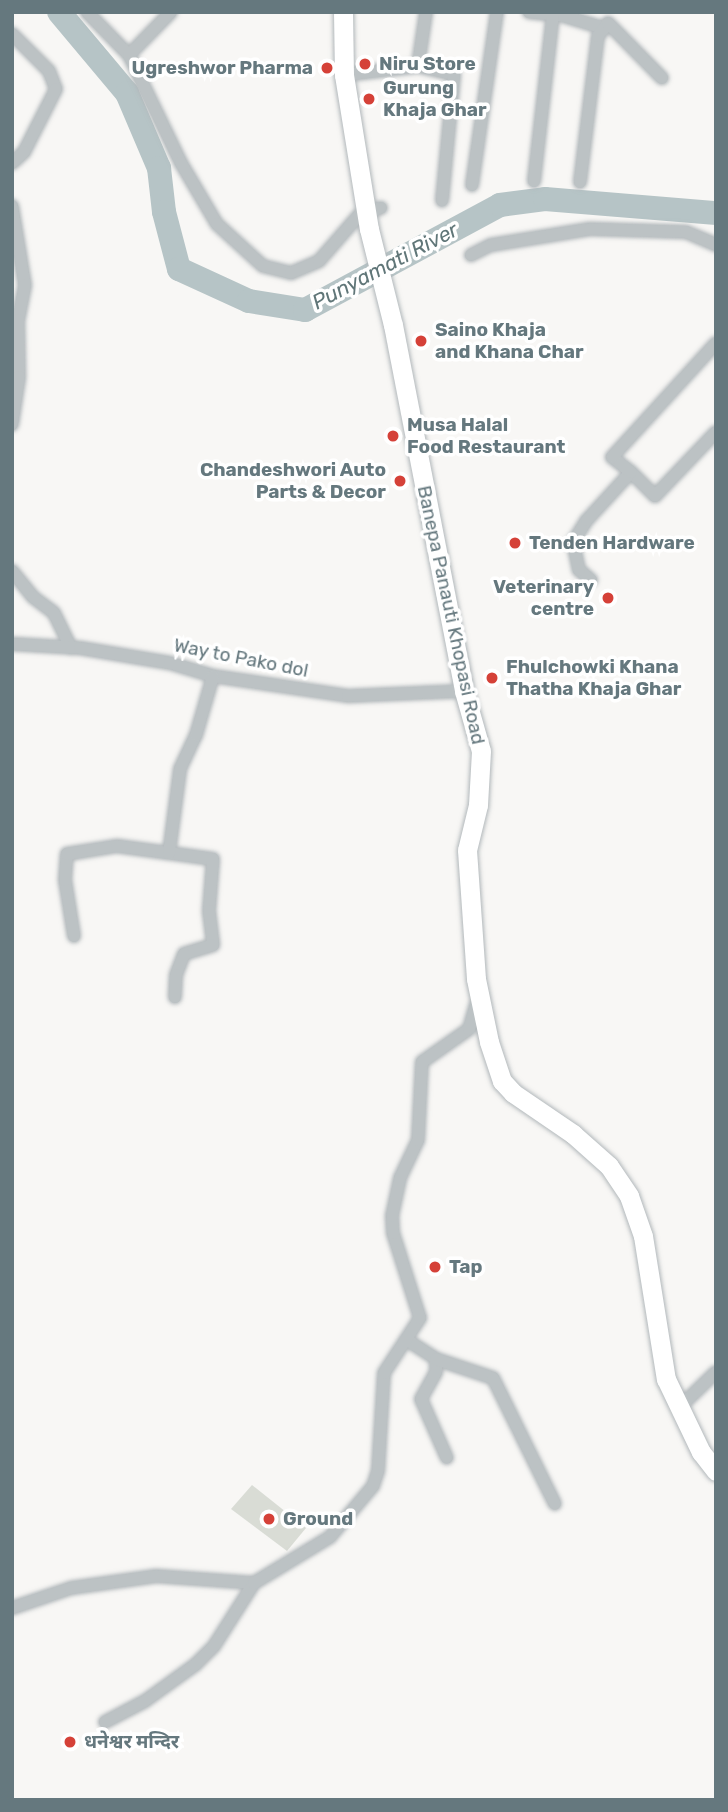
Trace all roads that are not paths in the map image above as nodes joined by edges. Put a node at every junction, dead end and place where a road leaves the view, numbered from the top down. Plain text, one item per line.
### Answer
1 (87, 12) edge
2 (171, 12) edge
3 (343, 12) edge
4 (426, 12) edge
5 (497, 12) edge
6 (529, 12) edge
7 (561, 14) edge
8 (603, 29) junction
9 (15, 41) edge
10 (129, 55) junction
11 (418, 66) junction
12 (344, 75) junction
13 (662, 78) dead end
14 (12, 163) edge
15 (534, 181) dead end
16 (580, 182) dead end
17 (471, 185) dead end
18 (442, 200) dead end
19 (12, 206) edge
20 (372, 217) junction
21 (716, 245) edge
22 (471, 255) dead end
23 (716, 343) edge
24 (12, 424) edge
25 (716, 432) edge
26 (631, 472) junction
27 (13, 573) edge
28 (591, 580) dead end
29 (12, 645) edge
30 (71, 648) junction
31 (213, 677) junction
32 (464, 691) junction
33 (169, 853) junction
34 (74, 936) dead end
35 (175, 997) dead end
36 (478, 998) junction
37 (407, 1340) junction
38 (436, 1359) junction
39 (716, 1372) edge
40 (682, 1405) junction
41 (447, 1458) dead end
42 (716, 1471) edge
43 (555, 1504) dead end
44 (254, 1583) junction
45 (12, 1608) edge
46 (105, 1722) dead end

1 - 10 street
2 - 10 street
3 - 12 main road, Banepa Panauti Khopasi Road
4 - 11 street
5 - 17 street
6 - 7 street
7 - 8 street
7 - 15 street
8 - 13 street
8 - 16 street
9 - 14 street
10 - 20 street
11 - 12 street
11 - 18 street
12 - 20 main road, Banepa Panauti Khopasi Road
19 - 24 street
20 - 32 main road, Banepa Panauti Khopasi Road
21 - 22 street
23 - 26 street
25 - 26 street
26 - 28 street
27 - 30 street
29 - 30 street, Way to Pako dol
30 - 31 street, Way to Pako dol
31 - 32 street, Way to Pako dol
31 - 33 street
32 - 36 main road, Banepa Panauti Khopasi Road
33 - 34 street
33 - 35 street
36 - 37 street
36 - 40 main road, Banepa Panauti Khopasi Road
37 - 38 street
37 - 44 street
38 - 41 street
38 - 43 street
39 - 40 street
40 - 42 main road, Banepa Panauti Khopasi Road
44 - 45 street
44 - 46 street

